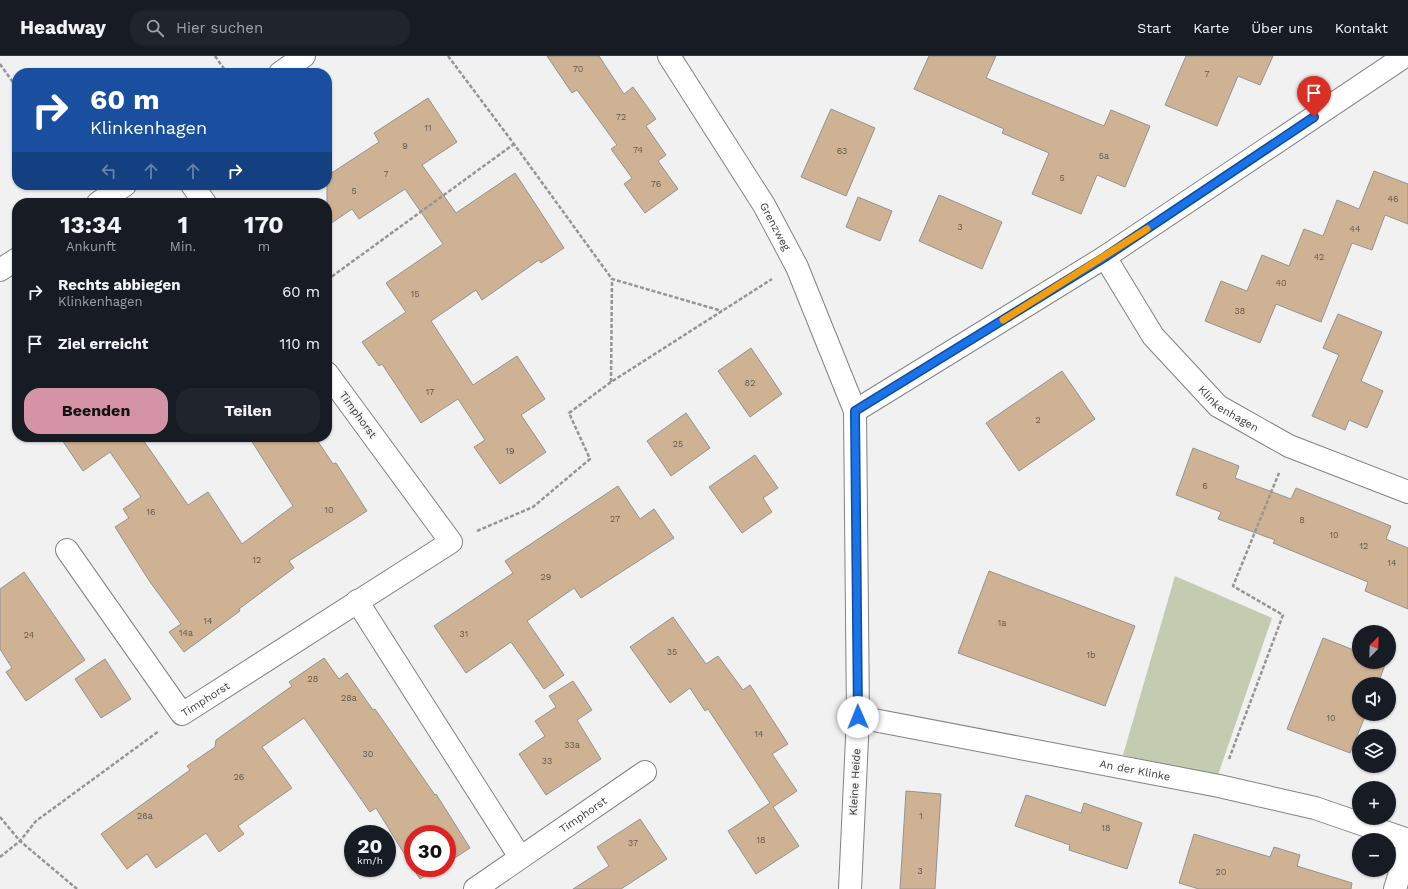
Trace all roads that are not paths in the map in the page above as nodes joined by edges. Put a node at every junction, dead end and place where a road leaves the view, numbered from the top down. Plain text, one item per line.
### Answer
1 (304, 56) edge
2 (670, 56) edge
3 (1405, 56) edge
4 (287, 68) edge
5 (118, 190) edge
6 (106, 198) edge
7 (1105, 257) junction
8 (12, 262) edge
9 (0, 270) edge
10 (332, 380) edge
11 (855, 411) junction
12 (1408, 492) edge
13 (67, 550) dead end
14 (357, 601) junction
15 (858, 717) junction
16 (645, 772) dead end
17 (1408, 840) edge
18 (1408, 846) edge
19 (520, 857) junction
20 (475, 889) edge
21 (850, 889) edge
22 (1395, 889) edge

1 - 4 street
2 - 11 street, Grenzweg
3 - 7 street
5 - 6 street
7 - 11 street
7 - 12 street, Klinkenhagen
8 - 9 street
10 - 14 street, Timphorst
11 - 15 street, Kleine Heide
13 - 14 street, Timphorst
14 - 19 street
15 - 17 street, An der Klinke
15 - 21 street, Kleine Heide
16 - 19 street, Timphorst
18 - 22 street
19 - 20 street, Timphorst

